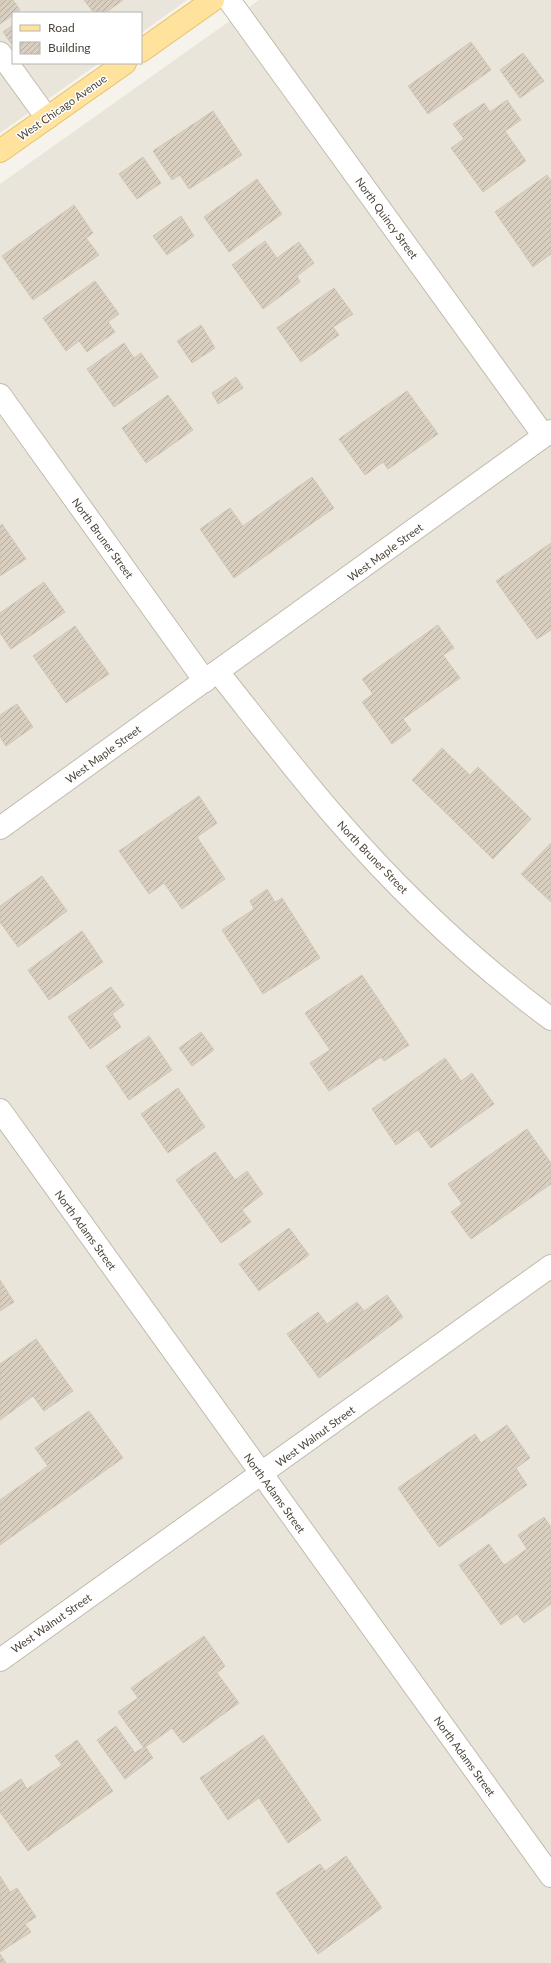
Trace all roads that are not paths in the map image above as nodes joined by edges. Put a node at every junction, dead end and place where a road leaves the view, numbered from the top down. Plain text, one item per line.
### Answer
1 (213, 0) edge
2 (230, 0) edge
3 (142, 50) edge
4 (0, 53) edge
5 (123, 64) edge
6 (47, 118) junction
7 (0, 151) edge
8 (0, 395) edge
9 (547, 434) edge
10 (212, 676) junction
11 (0, 828) edge
12 (551, 1019) edge
13 (0, 1110) edge
14 (551, 1266) edge
15 (261, 1474) junction
16 (0, 1660) edge
17 (551, 1876) edge

1 - 3 main road
2 - 9 street, North Quincy Street
4 - 6 street
5 - 6 main road, West Chicago Avenue
6 - 7 main road, West Chicago Avenue
8 - 10 street, North Bruner Street
9 - 10 street, West Maple Street
10 - 11 street, West Maple Street
10 - 12 street, North Bruner Street
13 - 15 street, North Adams Street
14 - 15 street, West Walnut Street
15 - 16 street, West Walnut Street
15 - 17 street, North Adams Street

